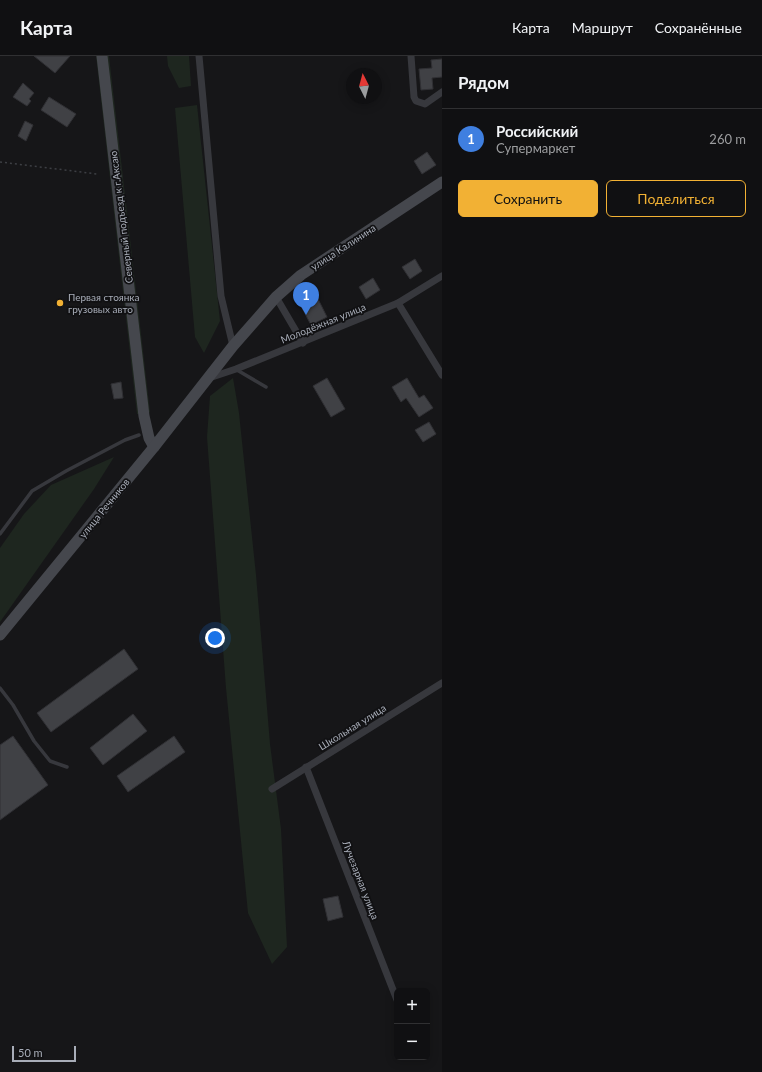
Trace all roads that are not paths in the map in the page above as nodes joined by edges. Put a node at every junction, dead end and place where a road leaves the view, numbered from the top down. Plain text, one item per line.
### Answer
1 (102, 56) edge
2 (199, 56) edge
3 (411, 56) edge
4 (442, 92) edge
5 (442, 182) edge
6 (442, 276) edge
7 (276, 297) junction
8 (398, 303) junction
9 (303, 343) junction
10 (233, 346) junction
11 (236, 369) junction
12 (442, 375) edge
13 (207, 379) junction
14 (266, 388) dead end
15 (139, 435) dead end
16 (154, 447) junction
17 (0, 534) edge
18 (0, 635) edge
19 (442, 683) edge
20 (0, 688) edge
21 (67, 767) dead end
22 (306, 767) junction
23 (272, 789) dead end
24 (394, 992) edge

1 - 16 street, Северный подъезд к г.Аксаю
2 - 10 street
3 - 4 street
5 - 7 street, улица Калинина
6 - 8 street, Молодёжная улица
7 - 9 street
7 - 10 street, улица Калинина
8 - 9 street, Молодёжная улица
8 - 12 street
9 - 11 street, Молодёжная улица
10 - 13 street, улица Калинина
11 - 13 street, Молодёжная улица
11 - 14 lane
13 - 16 street, улица Речников
15 - 17 lane
16 - 18 street, улица Речников
19 - 22 street, Школьная улица
20 - 21 lane
22 - 23 street, Школьная улица
22 - 24 street, Лучезарная улица

